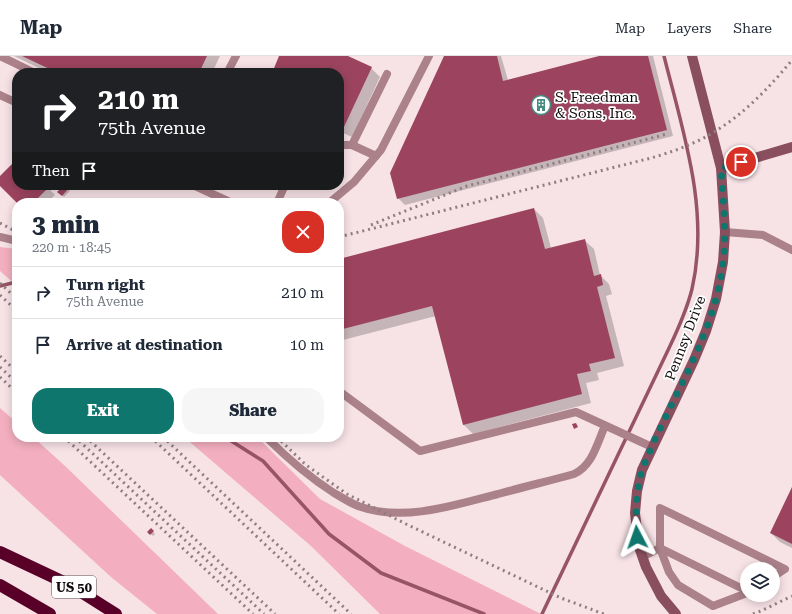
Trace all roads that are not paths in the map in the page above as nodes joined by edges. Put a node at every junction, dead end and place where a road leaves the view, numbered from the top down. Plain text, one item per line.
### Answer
1 (0, 56) edge
2 (236, 56) edge
3 (429, 56) edge
4 (692, 56) edge
5 (25, 68) edge
6 (230, 68) edge
7 (387, 74) dead end
8 (0, 96) edge
9 (12, 101) edge
10 (352, 145) junction
11 (344, 146) edge
12 (792, 147) edge
13 (376, 156) junction
14 (721, 168) junction
15 (212, 190) edge
16 (224, 198) edge
17 (335, 198) edge
18 (725, 232) junction
19 (0, 237) edge
20 (12, 240) edge
21 (792, 250) edge
22 (344, 395) edge
23 (605, 426) junction
24 (271, 442) edge
25 (652, 447) junction
26 (0, 548) edge
27 (660, 548) junction
28 (0, 552) edge
29 (642, 557) junction
30 (771, 562) edge
31 (30, 566) junction
32 (780, 567) edge
33 (780, 572) edge
34 (0, 585) edge
35 (740, 588) edge
36 (740, 595) edge
37 (50, 614) edge
38 (116, 614) edge
39 (676, 614) edge

1 - 5 lane
2 - 6 lane
3 - 13 lane
4 - 14 main road, Pennsy Drive
7 - 10 lane
8 - 9 lane
10 - 11 lane
10 - 13 lane
12 - 14 main road
13 - 17 lane
14 - 18 main road, Pennsy Drive
15 - 16 lane
18 - 21 lane
18 - 25 main road, Pennsy Drive
19 - 20 lane
22 - 23 lane
23 - 24 lane
23 - 25 lane
25 - 29 main road, Pennsy Drive
26 - 31 highway
27 - 29 lane
27 - 30 lane
27 - 35 lane
27 - 36 lane
28 - 31 highway, US 50
29 - 39 main road, Pennsy Drive
31 - 38 highway, US 50
32 - 33 lane
34 - 37 highway, US 50

